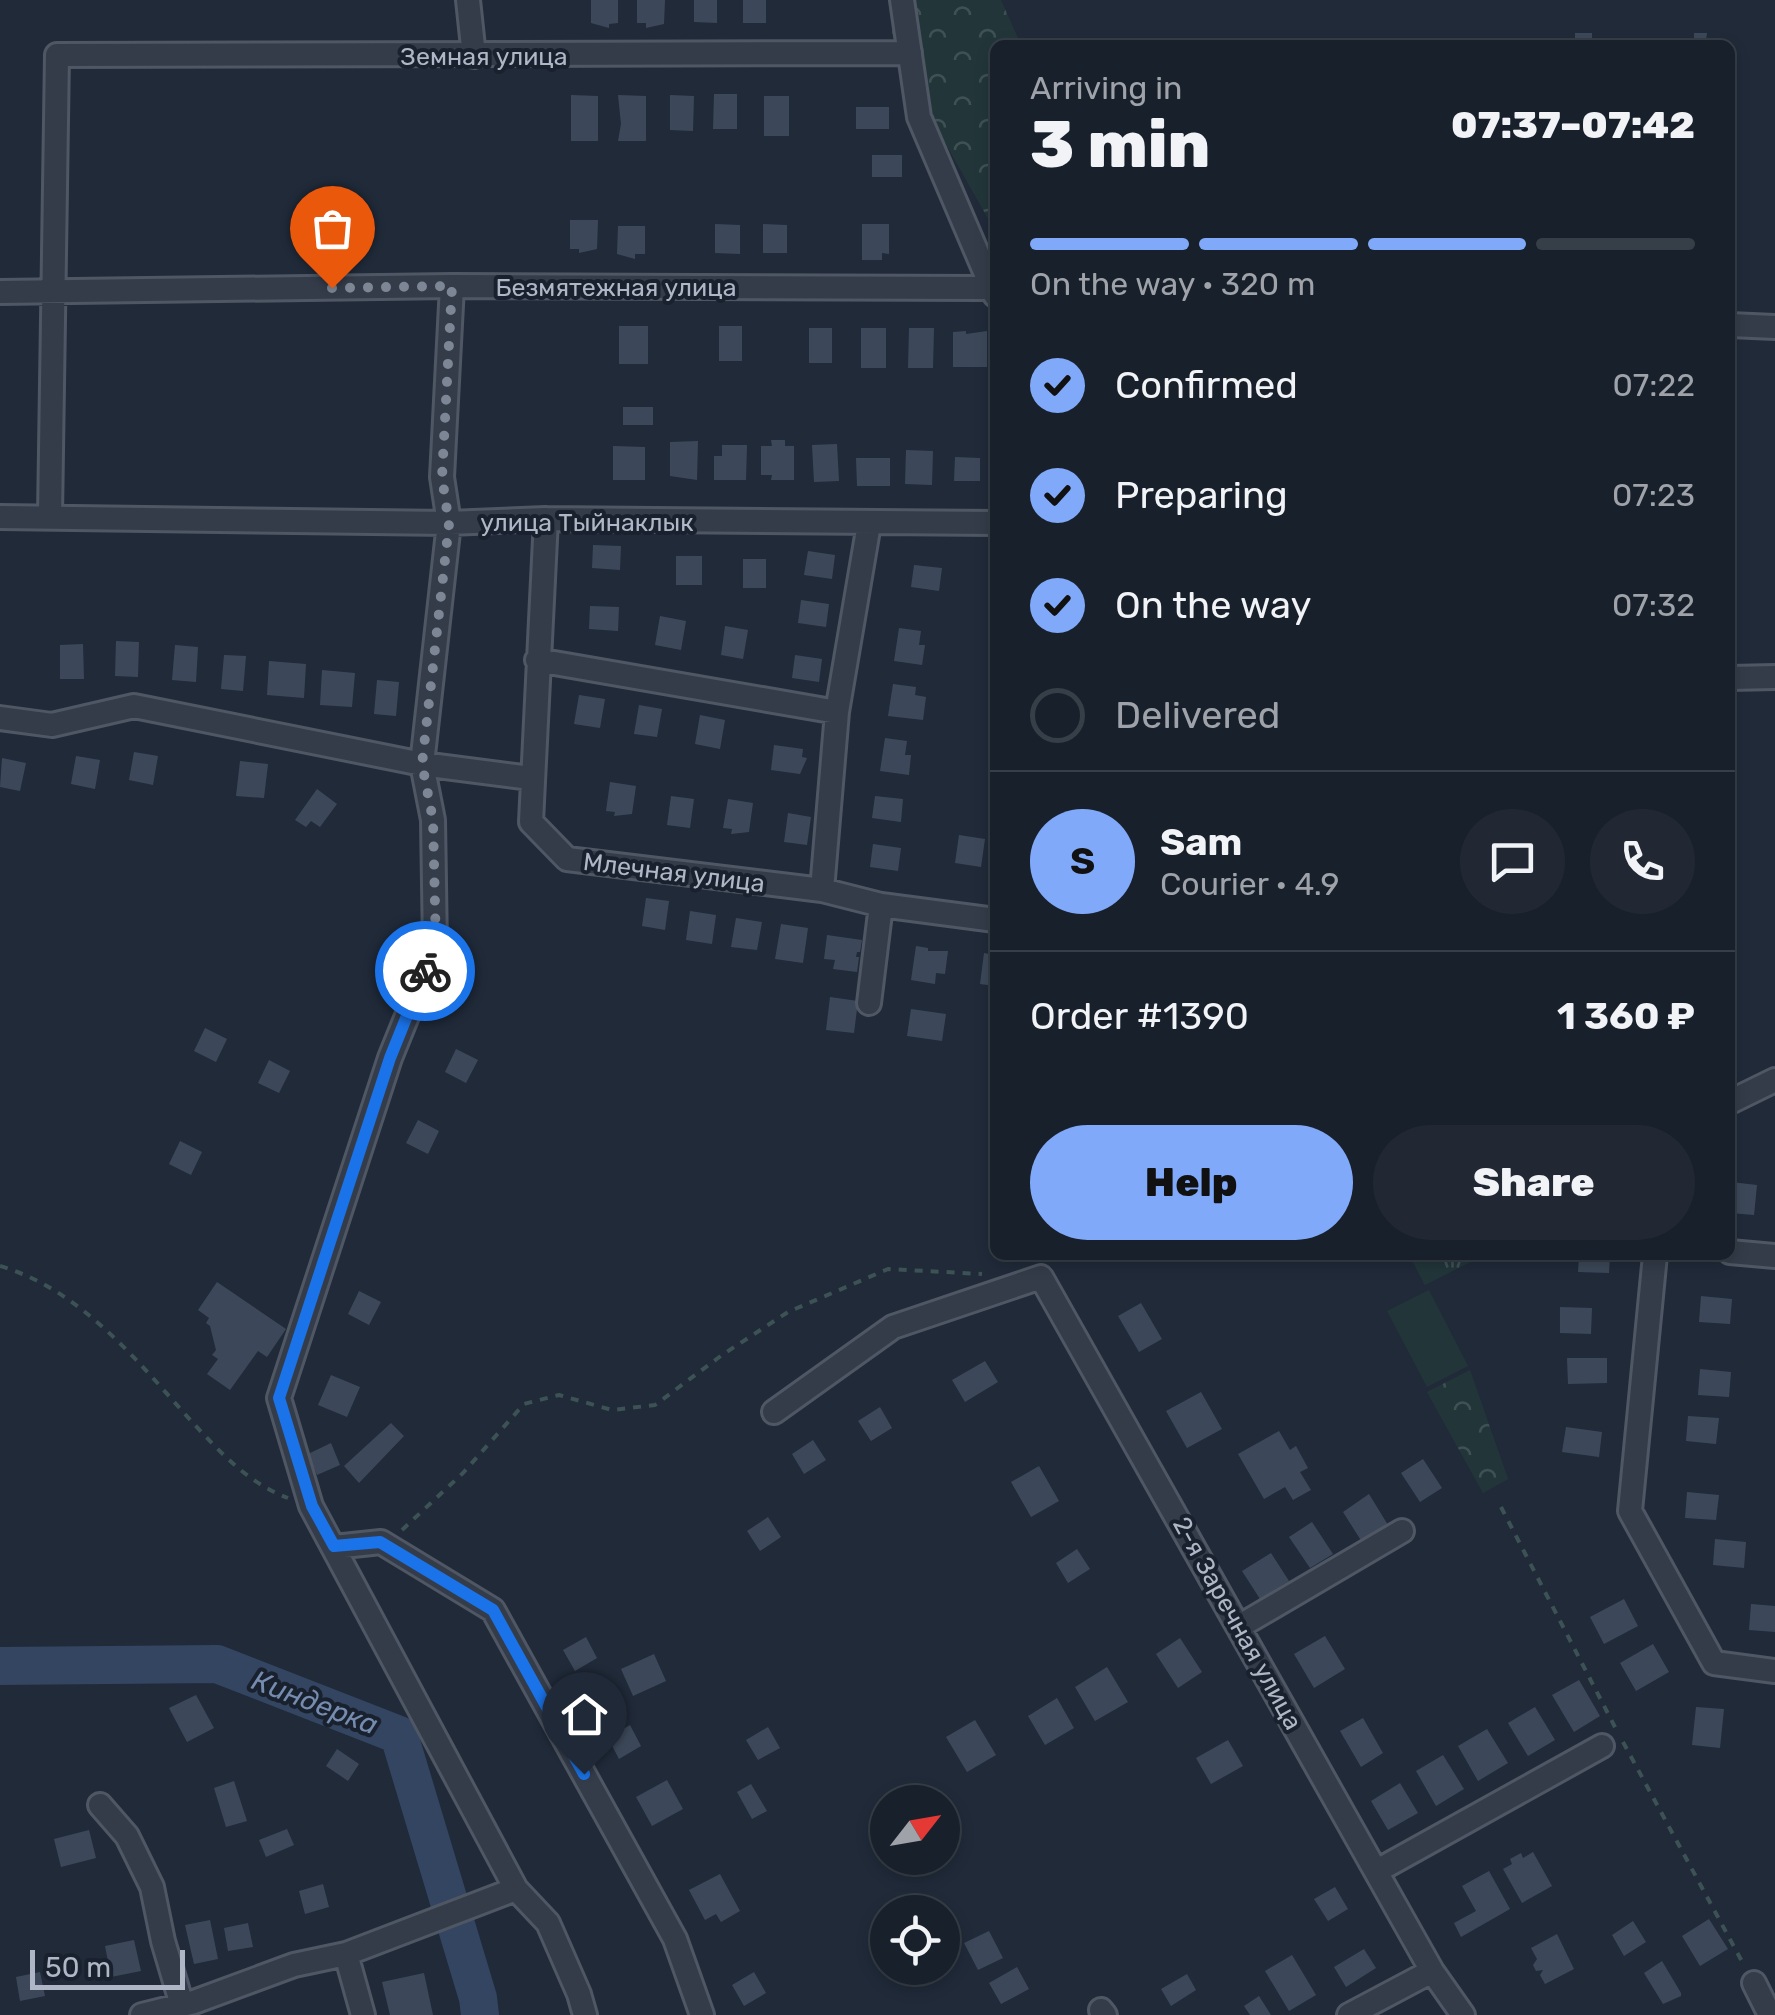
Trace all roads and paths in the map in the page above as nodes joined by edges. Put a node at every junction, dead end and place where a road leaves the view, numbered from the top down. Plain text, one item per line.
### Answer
1 (468, 0) edge
2 (902, 0) edge
3 (910, 52) junction
4 (474, 56) junction
5 (990, 283) edge
6 (452, 286) junction
7 (990, 289) edge
8 (54, 291) junction
9 (0, 292) edge
10 (1735, 325) edge
11 (1775, 327) edge
12 (0, 517) edge
13 (50, 518) junction
14 (546, 519) junction
15 (990, 522) edge
16 (449, 524) junction
17 (869, 524) junction
18 (537, 660) junction
19 (1775, 676) edge
20 (1735, 678) edge
21 (837, 712) junction
22 (0, 718) edge
23 (422, 764) junction
24 (531, 778) junction
25 (822, 890) junction
26 (882, 905) junction
27 (990, 919) edge
28 (869, 1003) dead end
29 (1775, 1080) edge
30 (1735, 1100) edge
31 (1735, 1252) edge
32 (1775, 1256) edge
33 (1655, 1260) edge
34 (0, 1266) edge
35 (984, 1274) dead end
36 (774, 1412) dead end
37 (312, 1506) junction
38 (1501, 1507) dead end
39 (1402, 1530) dead end
40 (380, 1542) junction
41 (334, 1546) junction
42 (1240, 1626) junction
43 (1775, 1672) edge
44 (1602, 1746) dead end
45 (100, 1805) dead end
46 (1376, 1871) junction
47 (516, 1889) junction
48 (346, 1954) junction
49 (1432, 1970) junction
50 (1754, 1983) joint
51 (191, 2007) edge
52 (142, 2015) edge
53 (363, 2015) edge
54 (585, 2015) edge
55 (702, 2015) edge
56 (1349, 2015) edge
57 (1464, 2015) edge
58 (1770, 2015) edge

1 - 4 street
2 - 3 street
3 - 4 street, Земная улица
3 - 5 street
4 - 8 street, Земная улица
6 - 7 street, Безмятежная улица
6 - 8 street, Безмятежная улица
6 - 16 street
8 - 9 street, Безмятежная улица
8 - 13 street
10 - 11 street
12 - 13 street, улица Тыйнаклык
13 - 16 street, улица Тыйнаклык
14 - 16 street, улица Тыйнаклык
14 - 17 street, улица Тыйнаклык
14 - 18 street, Млечная улица
15 - 17 street, улица Тыйнаклык
16 - 23 street
17 - 21 street
18 - 21 street
18 - 24 street, Млечная улица
19 - 20 street
21 - 25 street
22 - 23 street
23 - 24 street
23 - 37 street
24 - 25 street, Млечная улица
25 - 26 street, Млечная улица
26 - 27 street, Млечная улица
26 - 28 street
29 - 30 street
31 - 32 street
33 - 43 street
34 - 37 path
35 - 40 path
36 - 42 street, 2-я Заречная улица
37 - 41 street
38 - 50 path
39 - 42 street
40 - 41 street
40 - 55 street
41 - 47 street
42 - 46 street, 2-я Заречная улица
44 - 46 street
45 - 51 street
46 - 49 street, 2-я Заречная улица
47 - 48 street
47 - 54 street
48 - 51 street
48 - 53 street
49 - 56 street
49 - 57 street, 2-я Заречная улица
50 - 58 street
51 - 52 street

